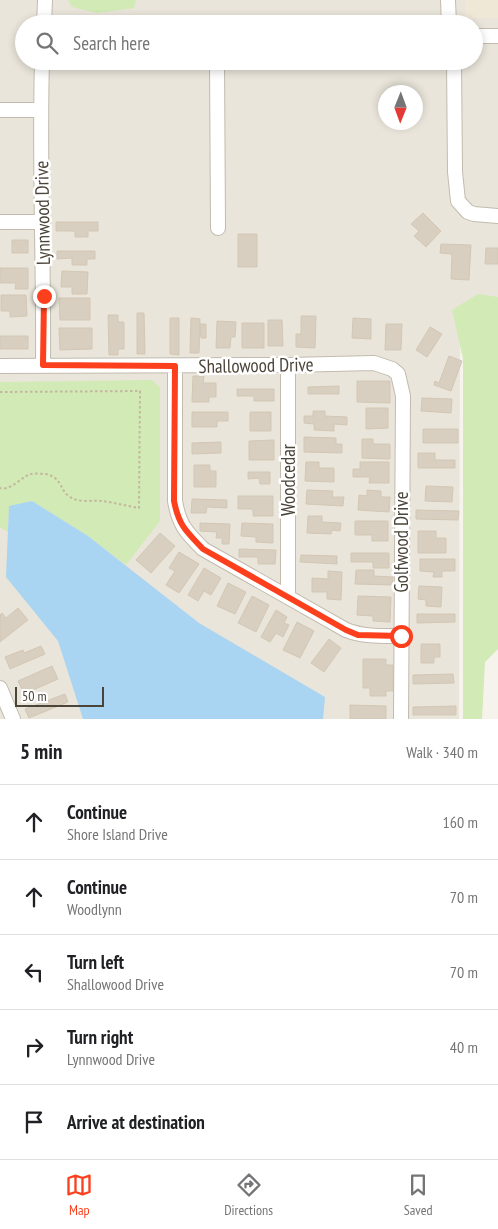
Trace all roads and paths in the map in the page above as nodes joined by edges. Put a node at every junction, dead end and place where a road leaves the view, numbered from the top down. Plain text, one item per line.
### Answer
1 (45, 0) edge
2 (448, 0) edge
3 (44, 15) edge
4 (449, 15) edge
5 (483, 36) edge
6 (498, 36) edge
7 (42, 70) edge
8 (217, 70) edge
9 (454, 70) edge
10 (0, 110) edge
11 (40, 110) junction
12 (498, 216) edge
13 (0, 222) edge
14 (43, 222) junction
15 (218, 228) dead end
16 (43, 365) junction
17 (288, 365) junction
18 (0, 366) edge
19 (175, 366) junction
20 (392, 369) joint
21 (0, 392) edge
22 (0, 488) edge
23 (288, 596) junction
24 (401, 636) junction
25 (0, 688) edge
26 (13, 719) edge
27 (401, 719) edge

1 - 3 street
2 - 4 street
5 - 6 street
7 - 11 street, Lynnwood Drive
8 - 15 street
9 - 12 street
10 - 11 street
11 - 14 street, Lynnwood Drive
13 - 14 street
14 - 16 street, Lynnwood Drive
16 - 18 street, Shallowood Drive
16 - 19 street, Shallowood Drive
17 - 19 street, Shallowood Drive
17 - 20 street, Shallowood Drive
17 - 23 street, Woodcedar
19 - 23 street
20 - 24 street, Golfwood Drive
21 - 22 path
23 - 24 street
24 - 27 street, Golfwood Drive
25 - 26 street

